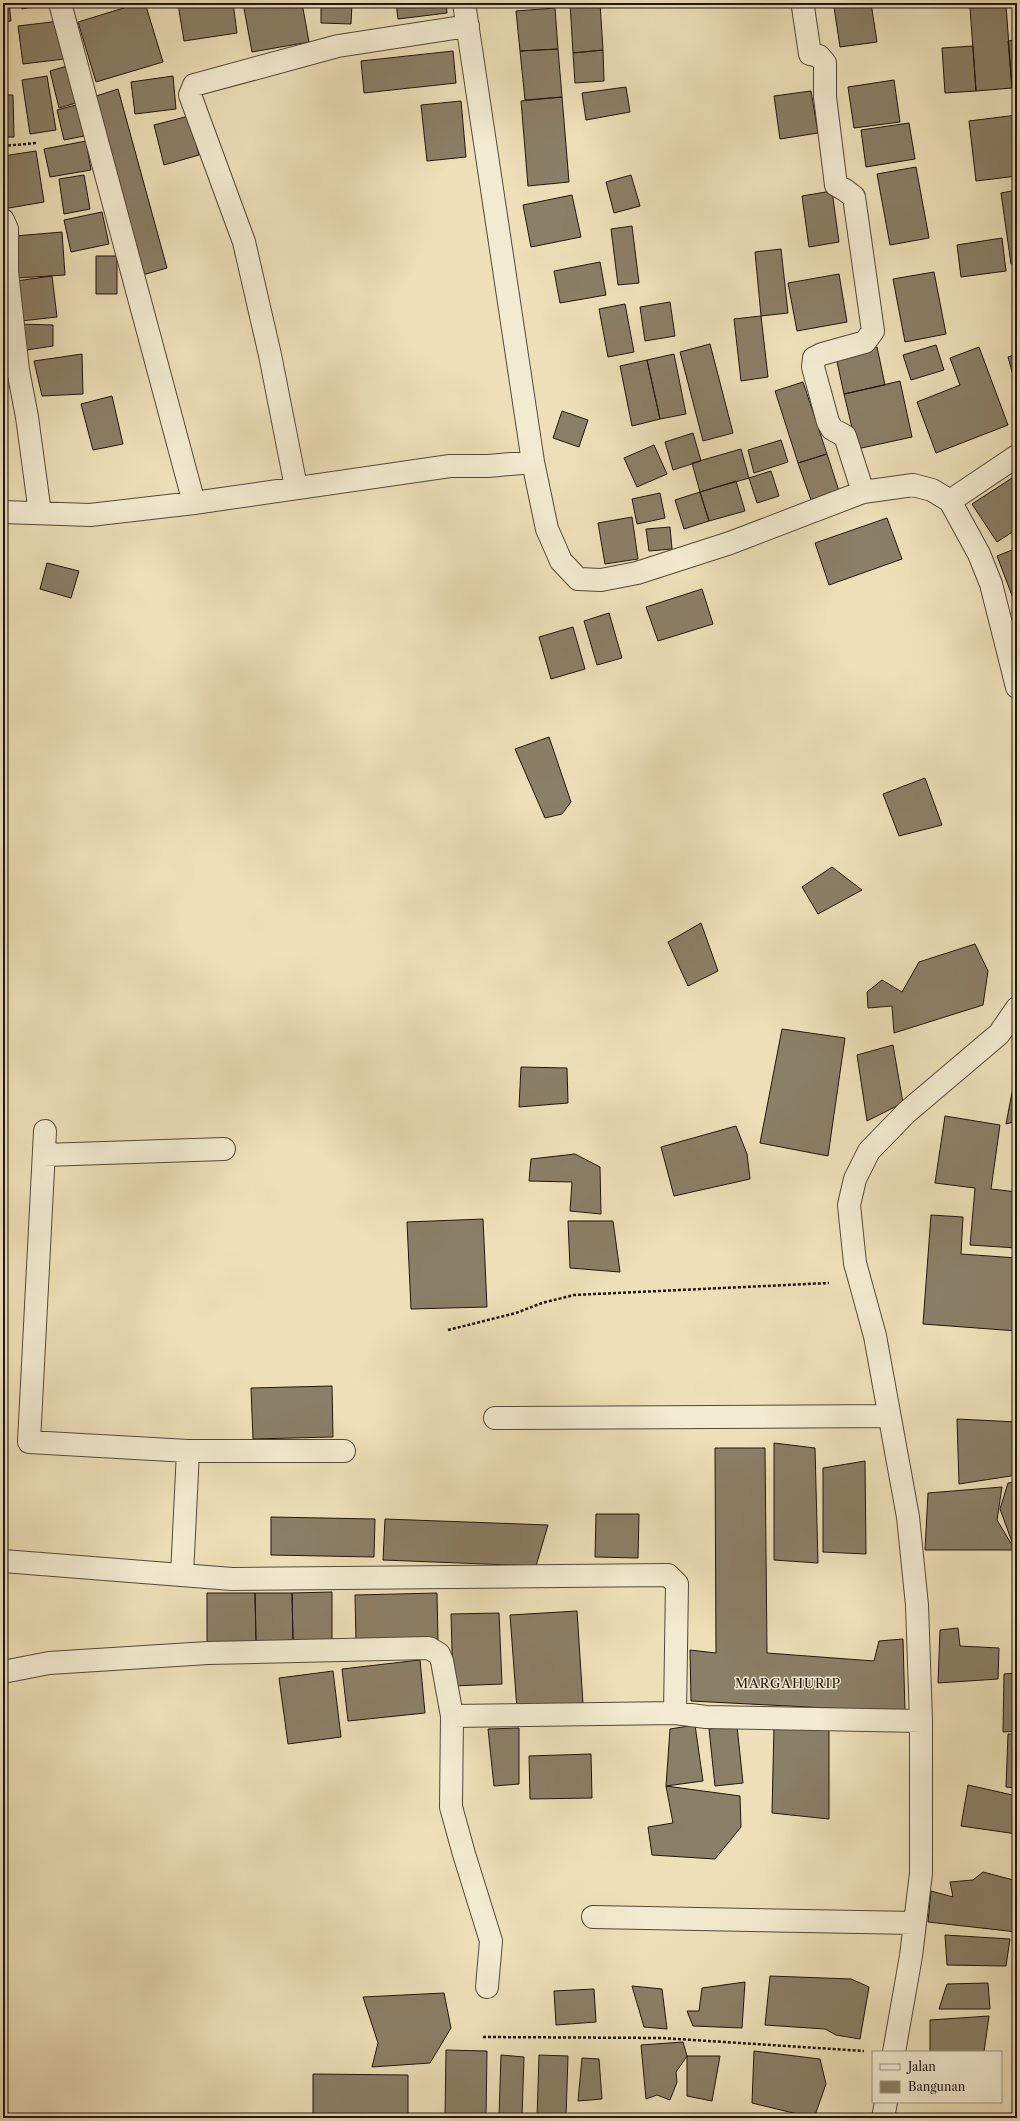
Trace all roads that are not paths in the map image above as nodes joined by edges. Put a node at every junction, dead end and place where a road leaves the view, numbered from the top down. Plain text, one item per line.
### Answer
1 (60, 3) edge
2 (464, 3) edge
3 (805, 3) edge
4 (468, 26) junction
5 (3, 220) edge
6 (1017, 456) edge
7 (533, 462) junction
8 (296, 487) junction
9 (863, 492) junction
10 (950, 501) junction
11 (194, 503) junction
12 (3, 512) edge
13 (40, 513) junction
14 (1017, 687) edge
15 (1017, 1008) edge
16 (45, 1131) dead end
17 (224, 1149) dead end
18 (44, 1155) junction
19 (889, 1416) junction
20 (495, 1418) dead end
21 (188, 1451) junction
22 (344, 1451) dead end
23 (3, 1561) edge
24 (182, 1575) junction
25 (3, 1672) edge
26 (676, 1713) junction
27 (452, 1716) junction
28 (921, 1721) junction
29 (593, 1917) dead end
30 (915, 1923) junction
31 (487, 1987) dead end
32 (894, 2051) edge
33 (886, 2103) edge
34 (883, 2118) edge

1 - 11 street
2 - 4 street
3 - 9 street
4 - 7 street
4 - 8 street
5 - 13 street
6 - 10 street
7 - 8 street
7 - 9 street
8 - 11 street
9 - 10 street
10 - 14 street
11 - 13 street
12 - 13 street
15 - 19 street
16 - 18 street
17 - 18 street
18 - 21 street
19 - 20 street
19 - 28 street
21 - 22 street
21 - 24 street
23 - 24 street
24 - 26 street
25 - 27 street
26 - 27 street
26 - 28 street
27 - 31 street
28 - 30 street
29 - 30 street
30 - 32 street
33 - 34 street

